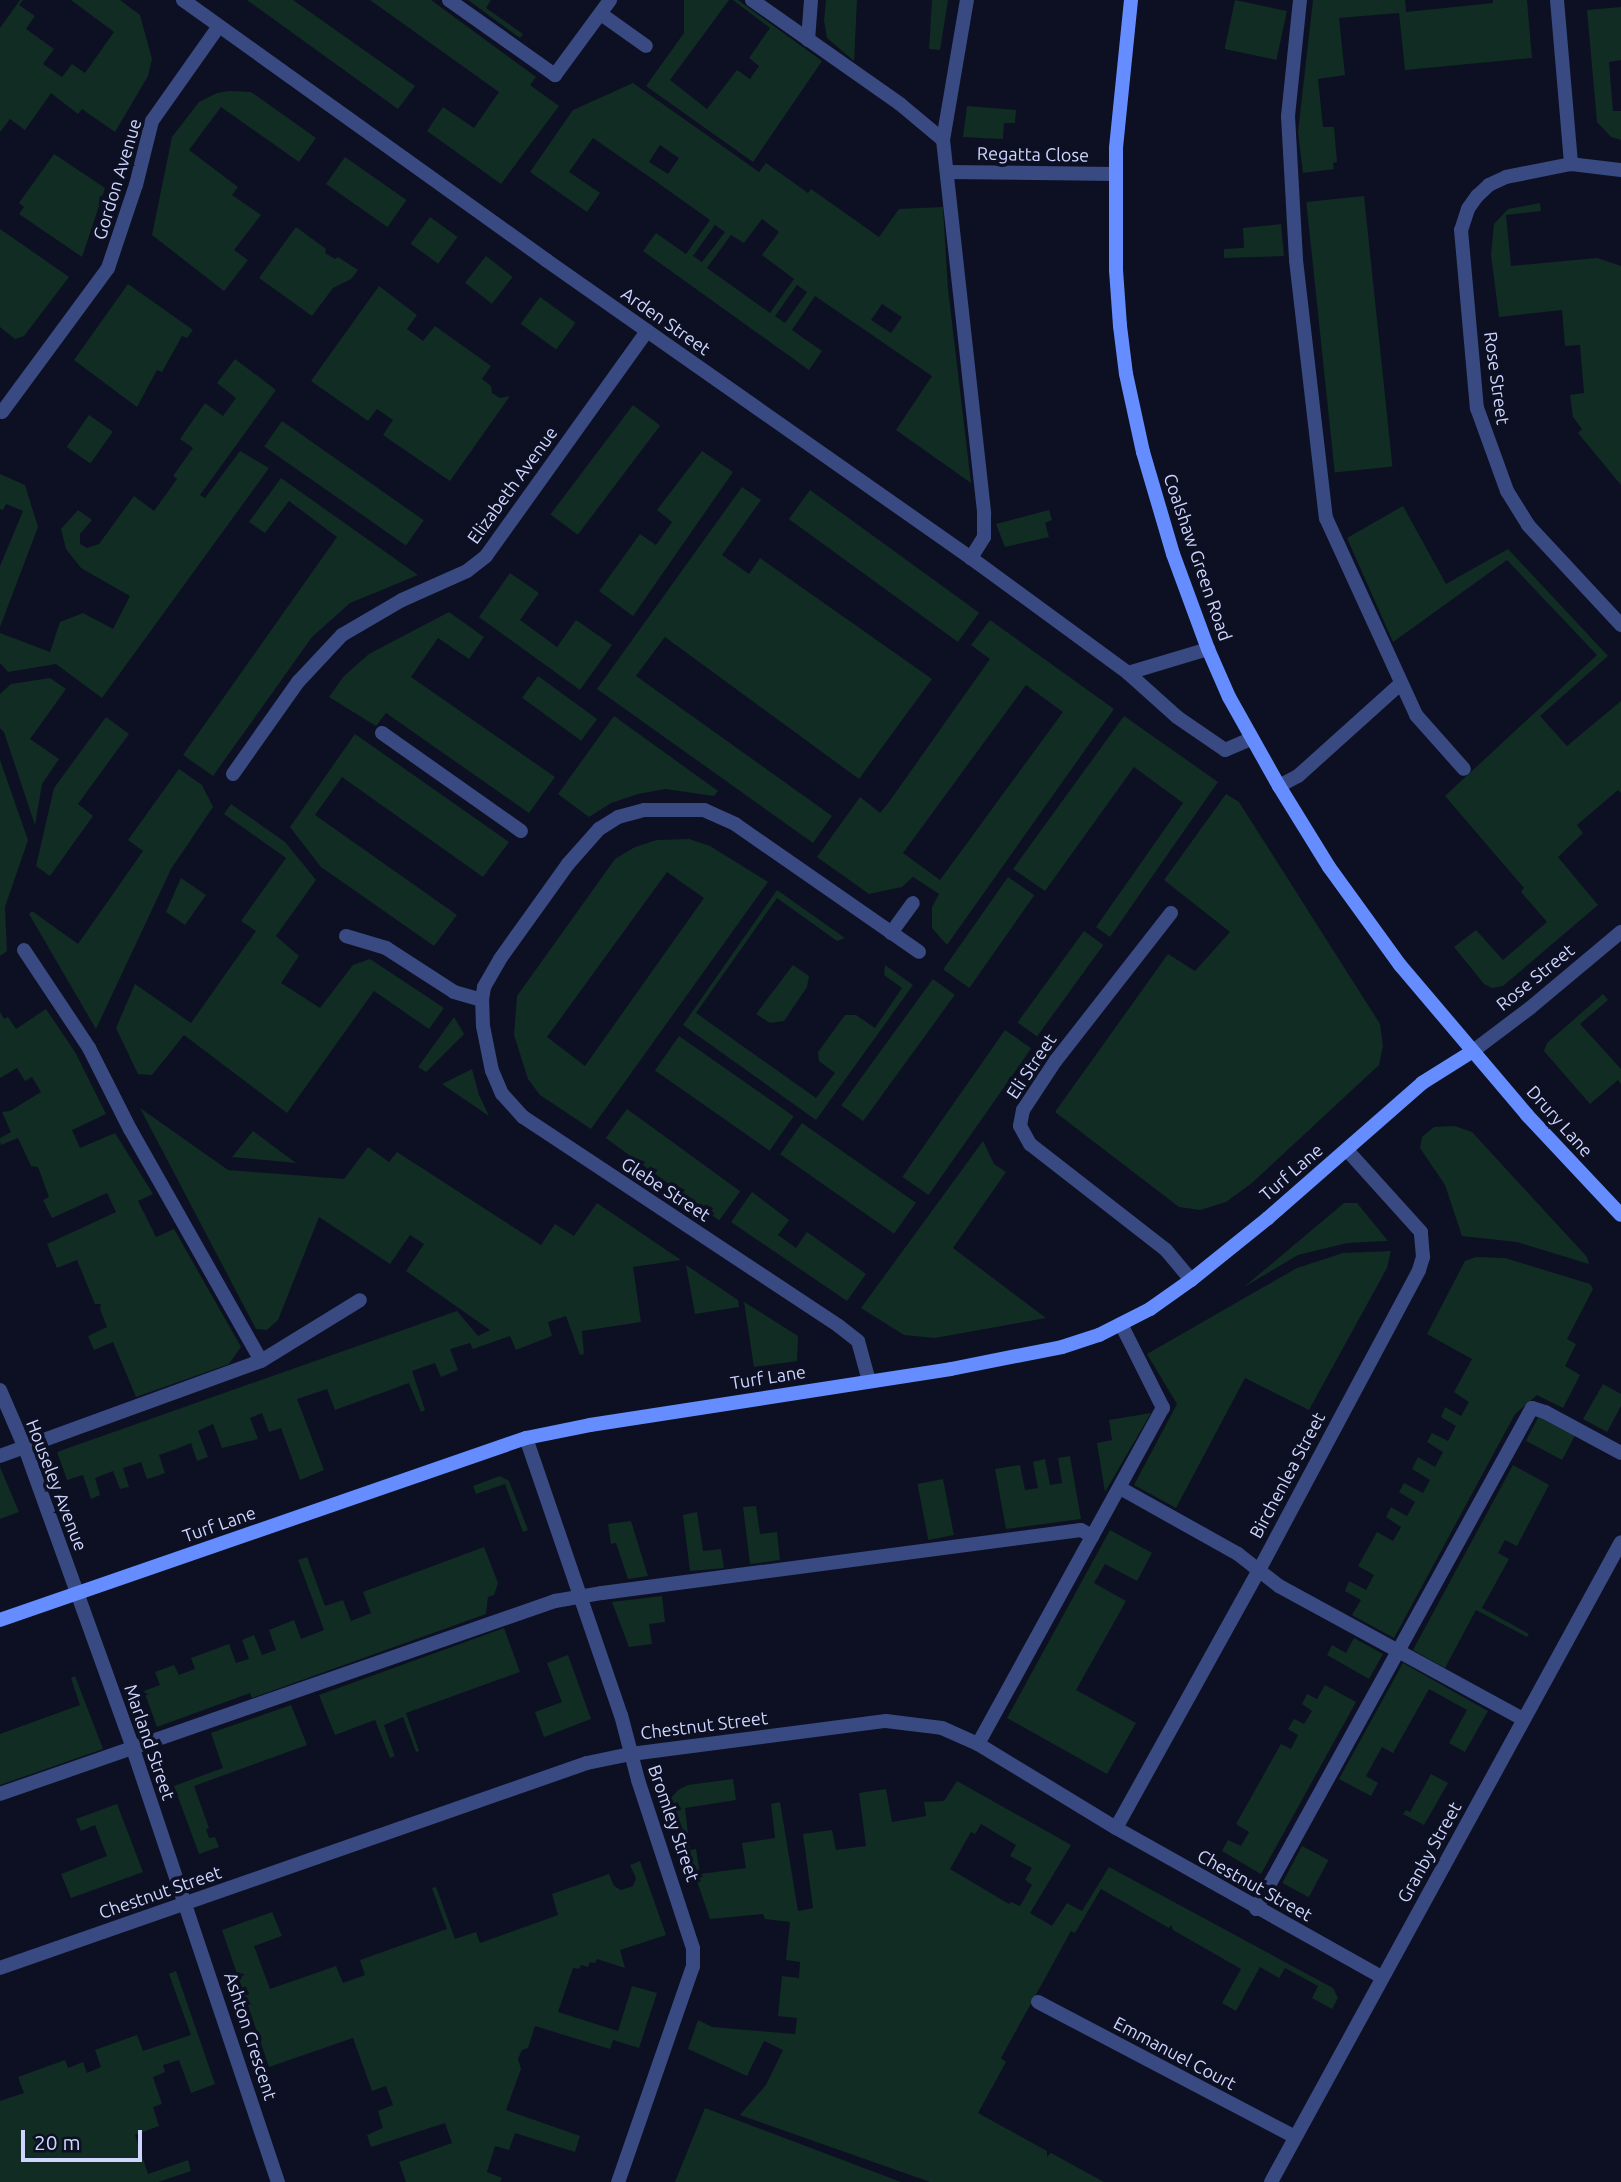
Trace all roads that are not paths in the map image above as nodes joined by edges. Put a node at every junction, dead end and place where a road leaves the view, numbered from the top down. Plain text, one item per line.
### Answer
1 (183, 0) edge
2 (449, 0) edge
3 (610, 0) edge
4 (752, 0) edge
5 (811, 0) edge
6 (967, 0) edge
7 (1131, 0) edge
8 (1300, 0) edge
9 (1557, 0) edge
10 (601, 14) junction
11 (219, 26) junction
12 (808, 40) junction
13 (646, 46) dead end
14 (943, 140) junction
15 (1571, 164) junction
16 (1621, 170) edge
17 (948, 172) junction
18 (1116, 174) junction
19 (648, 331) junction
20 (2, 412) dead end
21 (971, 558) junction
22 (1621, 625) edge
23 (1208, 649) junction
24 (1128, 673) junction
25 (1400, 684) junction
26 (382, 733) dead end
27 (1251, 739) junction
28 (1464, 769) dead end
29 (233, 774) dead end
30 (1279, 786) junction
31 (521, 831) dead end
32 (914, 903) dead end
33 (1171, 913) dead end
34 (1621, 932) edge
35 (891, 933) junction
36 (346, 936) dead end
37 (24, 950) dead end
38 (919, 952) dead end
39 (482, 1000) junction
40 (1472, 1051) junction
41 (1346, 1150) junction
42 (1621, 1215) edge
43 (1191, 1280) junction
44 (360, 1300) dead end
45 (1121, 1324) junction
46 (261, 1361) junction
47 (869, 1381) junction
48 (0, 1390) edge
49 (526, 1438) junction
50 (25, 1448) junction
51 (1621, 1453) edge
52 (0, 1456) edge
53 (1120, 1488) junction
54 (1092, 1536) junction
55 (1621, 1542) edge
56 (1606, 1569) junction
57 (1258, 1572) junction
58 (1621, 1577) edge
59 (76, 1594) junction
60 (579, 1597) junction
61 (0, 1620) edge
62 (1398, 1651) junction
63 (1523, 1719) junction
64 (978, 1744) junction
65 (132, 1746) junction
66 (631, 1754) junction
67 (0, 1794) edge
68 (1116, 1828) junction
69 (186, 1903) junction
70 (1256, 1909) junction
71 (0, 1968) edge
72 (1382, 1976) junction
73 (1038, 2002) dead end
74 (1294, 2137) junction
75 (278, 2182) edge
76 (618, 2182) edge
77 (1271, 2182) edge

1 - 11 street, Arden Street
2 - 10 street
3 - 10 street
4 - 12 street
5 - 12 street
6 - 14 street
7 - 18 street, Coalshaw Green Road
8 - 25 street
9 - 15 street
10 - 13 street
11 - 19 street, Arden Street
11 - 20 street, Gordon Avenue
12 - 14 street
14 - 17 street
15 - 16 street, Rose Street
15 - 22 street, Rose Street
17 - 18 street, Regatta Close
17 - 21 street
18 - 23 street, Coalshaw Green Road
19 - 21 street, Arden Street
19 - 29 street, Elizabeth Avenue
21 - 24 street, Arden Street
23 - 24 street
23 - 27 street, Coalshaw Green Road
24 - 27 street, Arden Street
25 - 28 street
25 - 30 street
26 - 31 street
27 - 30 street, Coalshaw Green Road
30 - 40 street, Coalshaw Green Road
32 - 35 street
33 - 43 street, Eli Street
34 - 40 street, Rose Street
35 - 38 street, Glebe Street
35 - 39 street, Glebe Street
36 - 39 street
37 - 46 street
39 - 47 street, Glebe Street
40 - 41 street, Turf Lane
40 - 42 street, Drury Lane
41 - 43 street, Turf Lane
41 - 57 street, Birchenlea Street
43 - 45 street, Turf Lane
44 - 46 street
45 - 47 street, Turf Lane
45 - 53 street
46 - 50 street
47 - 49 street, Turf Lane
48 - 50 street, Houseley Avenue
49 - 59 street, Turf Lane
49 - 60 street, Bromley Street
50 - 52 street
50 - 59 street, Houseley Avenue
51 - 62 street
53 - 54 street
53 - 57 street
54 - 60 street
54 - 64 street
55 - 56 street, Granby Street
56 - 58 street
56 - 63 street, Granby Street
57 - 62 street
57 - 68 street, Birchenlea Street
59 - 61 street, Turf Lane
59 - 65 street, Marland Street
60 - 65 street
60 - 66 street, Bromley Street
62 - 63 street
62 - 70 street
63 - 72 street, Granby Street
64 - 66 street, Chestnut Street
64 - 68 street, Chestnut Street
65 - 67 street
65 - 69 street, Marland Street
66 - 69 street, Chestnut Street
66 - 76 street, Bromley Street
68 - 70 street, Chestnut Street
69 - 71 street, Chestnut Street
69 - 75 street, Ashton Crescent
70 - 72 street, Chestnut Street
72 - 74 street, Granby Street
73 - 74 street, Emmanuel Court
74 - 77 street, Granby Street

